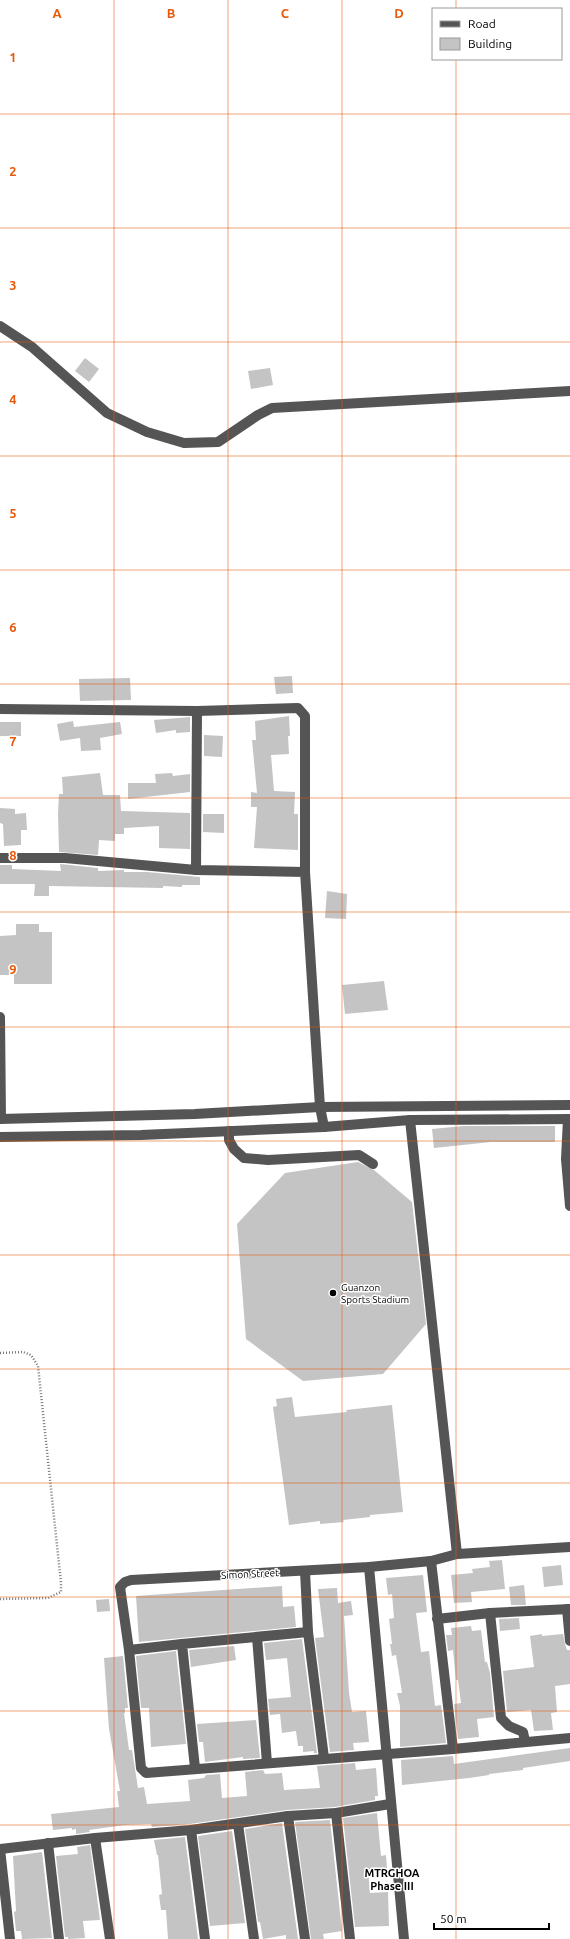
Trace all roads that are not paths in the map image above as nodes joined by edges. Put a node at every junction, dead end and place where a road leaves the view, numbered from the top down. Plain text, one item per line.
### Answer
1 (0, 326) edge
2 (570, 390) edge
3 (0, 709) edge
4 (197, 711) junction
5 (0, 858) edge
6 (196, 870) junction
7 (305, 872) junction
8 (0, 1017) edge
9 (570, 1105) edge
10 (320, 1106) junction
11 (0, 1119) edge
12 (569, 1119) edge
13 (410, 1120) junction
14 (324, 1126) junction
15 (229, 1131) junction
16 (0, 1136) edge
17 (373, 1164) dead end
18 (570, 1206) edge
19 (570, 1547) edge
20 (457, 1554) junction
21 (431, 1560) junction
22 (369, 1567) junction
23 (305, 1571) junction
24 (568, 1609) edge
25 (490, 1613) junction
26 (438, 1619) junction
27 (308, 1632) junction
28 (257, 1637) junction
29 (570, 1641) edge
30 (182, 1644) junction
31 (129, 1650) junction
32 (570, 1738) edge
33 (525, 1741) junction
34 (453, 1749) junction
35 (388, 1753) junction
36 (324, 1758) junction
37 (267, 1763) junction
38 (195, 1768) junction
39 (390, 1804) junction
40 (336, 1813) junction
41 (288, 1816) junction
42 (238, 1824) junction
43 (192, 1830) junction
44 (95, 1838) junction
45 (48, 1843) junction
46 (0, 1850) edge
47 (10, 1939) edge
48 (59, 1939) edge
49 (110, 1939) edge
50 (206, 1939) edge
51 (254, 1939) edge
52 (305, 1939) edge
53 (350, 1939) edge
54 (404, 1939) edge

1 - 2 street
3 - 4 street
4 - 6 street
4 - 7 street
5 - 6 street
6 - 7 street
7 - 10 street
8 - 11 street
9 - 10 street
10 - 11 street
10 - 14 street
12 - 13 street
12 - 18 street
13 - 14 street
13 - 20 street
14 - 15 street
15 - 16 street
15 - 17 street
19 - 20 street, Simon Street
20 - 21 street, Simon Street
21 - 22 street, Simon Street
21 - 26 street
22 - 23 street, Simon Street
22 - 35 street
23 - 27 street
23 - 31 street, Simon Street
24 - 25 street
24 - 29 street
25 - 26 street
25 - 33 street
26 - 34 street
27 - 28 street
27 - 36 street
28 - 30 street
28 - 37 street
30 - 31 street
30 - 38 street
31 - 38 street, Simon Street
32 - 33 street
33 - 34 street
34 - 35 street
35 - 36 street
35 - 39 street
36 - 37 street
37 - 38 street
39 - 40 street
39 - 54 street
40 - 41 street
40 - 53 street
41 - 42 street
41 - 52 street
42 - 43 street
42 - 51 street
43 - 44 street
43 - 50 street
44 - 45 street
44 - 49 street
45 - 46 street
45 - 48 street
46 - 47 street

